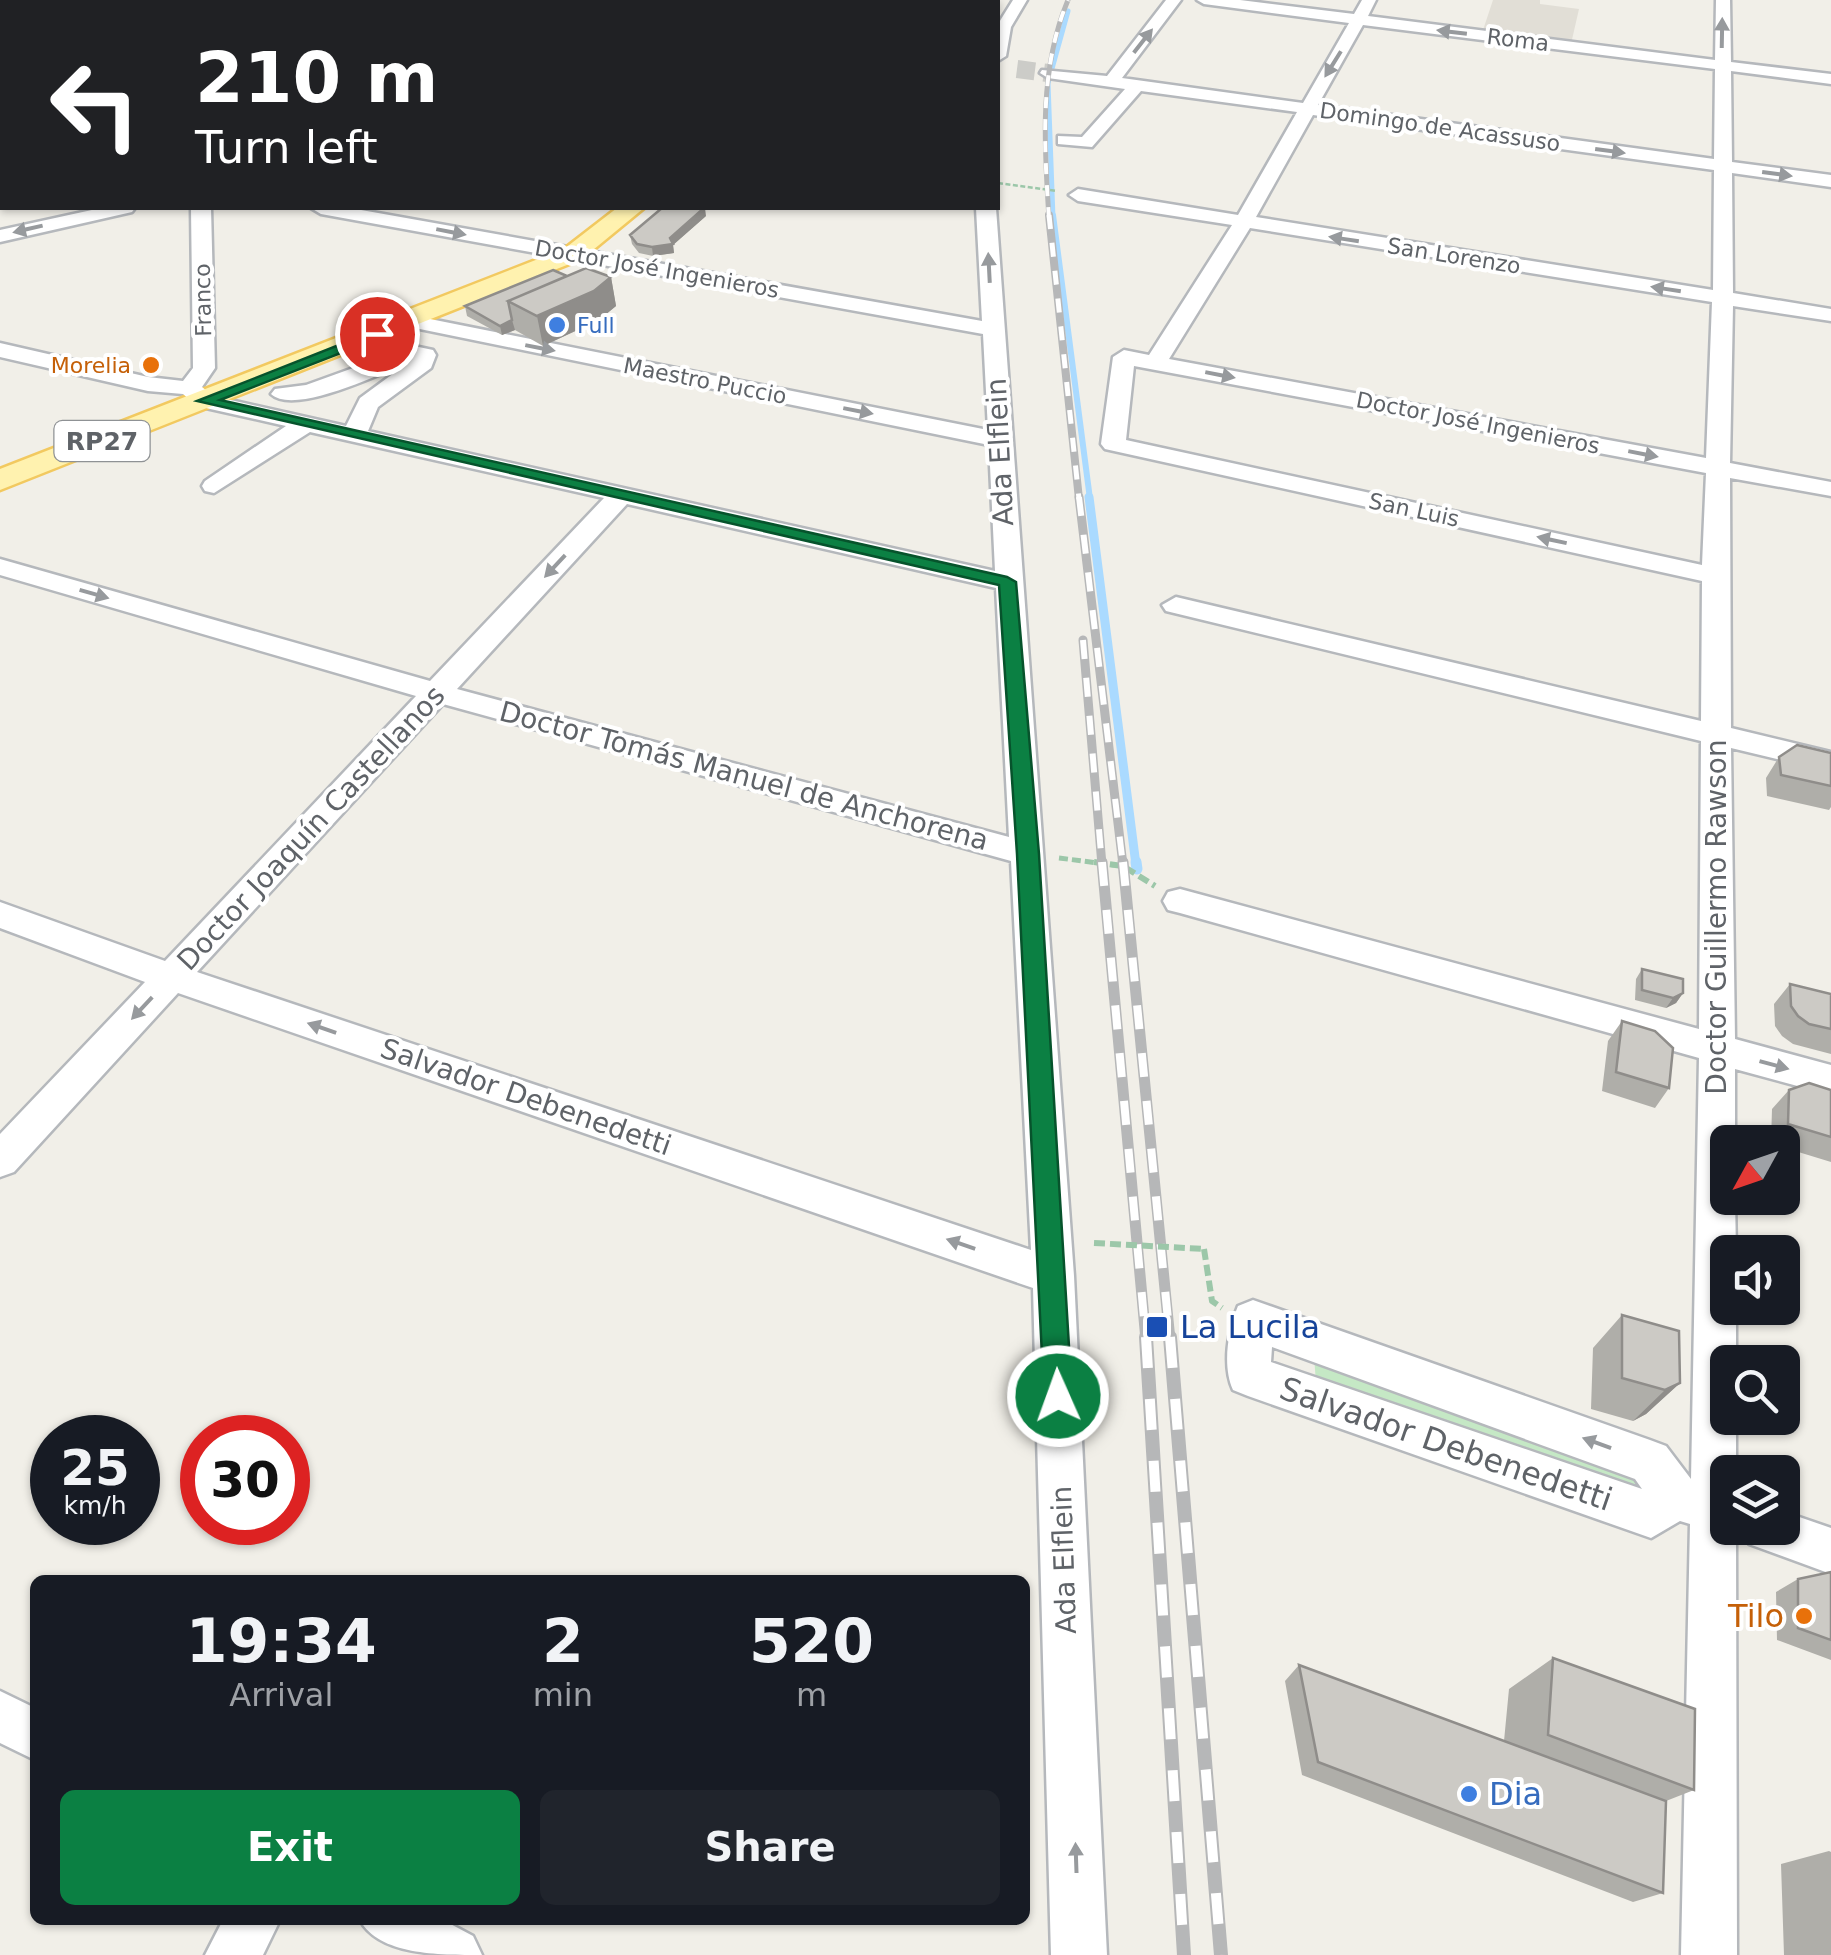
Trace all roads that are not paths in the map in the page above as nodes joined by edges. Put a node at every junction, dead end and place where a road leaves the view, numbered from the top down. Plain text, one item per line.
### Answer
1 (1020, 0) edge
2 (1174, 0) edge
3 (1204, 0) edge
4 (1369, 0) edge
5 (1723, 0) edge
6 (1360, 20) junction
7 (1003, 66) edge
8 (1722, 66) junction
9 (1048, 72) tunnel mouth
10 (1831, 78) edge
11 (1111, 82) junction
12 (1137, 85) junction
13 (1306, 108) junction
14 (1064, 140) dead end
15 (1722, 166) junction
16 (1831, 181) edge
17 (1078, 194) road end
18 (116, 210) edge
19 (201, 210) edge
20 (332, 210) edge
21 (629, 210) edge
22 (986, 210) edge
23 (1244, 223) junction
24 (0, 236) edge
25 (572, 254) junction
26 (620, 263) junction
27 (592, 278) edge
28 (1723, 298) junction
29 (1831, 315) edge
30 (410, 322) junction
31 (992, 330) junction
32 (0, 350) edge
33 (1155, 362) junction
34 (197, 394) junction
35 (283, 394) dead end
36 (306, 424) junction
37 (354, 434) junction
38 (1000, 440) junction
39 (1113, 444) joint
40 (1717, 468) junction
41 (0, 480) edge
42 (214, 486) dead end
43 (1831, 489) edge
44 (622, 495) junction
45 (0, 567) edge
46 (1715, 576) junction
47 (1007, 582) junction
48 (1176, 605) dead end
49 (436, 693) junction
50 (1717, 736) junction
51 (1831, 762) edge
52 (1028, 854) junction
53 (1180, 901) road end
54 (0, 914) edge
55 (171, 976) junction
56 (1717, 1049) junction
57 (1831, 1080) edge
58 (0, 1160) edge
59 (1054, 1276) junction
60 (1251, 1330) road end
61 (1705, 1506) edge
62 (1800, 1540) edge
63 (1831, 1550) edge
64 (0, 1716) edge
65 (30, 1732) edge
66 (250, 1925) edge
67 (397, 1925) edge
68 (234, 1955) edge
69 (454, 1955) edge
70 (1079, 1955) edge
71 (1709, 1955) edge

1 - 7 street
11 -> 2 street
3 - 6 street, Roma
4 - 6 street
8 -> 5 street, Doctor Guillermo Rawson
8 -> 6 street, Roma
6 -> 13 street
8 - 10 street, Roma
8 - 15 street, Doctor Guillermo Rawson
9 - 11 street, Domingo de Acassuso
11 - 12 street, Domingo de Acassuso
12 - 13 street, Domingo de Acassuso
12 - 14 street
13 -> 15 street, Domingo de Acassuso
13 - 23 street
15 -> 16 street, Domingo de Acassuso
15 - 28 street, Doctor Guillermo Rawson
17 - 23 street, San Lorenzo
18 -> 24 street
19 - 34 street, Franco
20 -> 25 street, Doctor José Ingenieros
21 - 25 main road, RP27
31 -> 22 street, Ada Elflein
28 -> 23 street, San Lorenzo
23 - 33 street
25 - 26 street, Doctor José Ingenieros
25 - 30 main road, RP27
26 - 27 street
26 - 31 street, Doctor José Ingenieros
28 - 29 street, San Lorenzo
28 - 40 street, Doctor Guillermo Rawson
30 - 34 main road, RP27
30 -> 38 street, Maestro Puccio
31 - 38 street, Ada Elflein
32 - 34 street
33 - 39 street, Doctor José Ingenieros
33 -> 40 street, Doctor José Ingenieros
34 - 36 street
34 - 41 main road, RP27
35 - 37 street
36 - 37 street
36 - 42 street
37 - 44 street
38 - 47 street, Ada Elflein
46 -> 39 street, San Luis
40 - 43 street, Doctor José Ingenieros
40 - 46 street, Doctor Guillermo Rawson
44 - 47 street
44 -> 49 street, Doctor Joaquín Castellanos
45 -> 49 street, Doctor Tomás Manuel de Anchorena
46 - 50 street, Doctor Guillermo Rawson
47 - 52 street, Ada Elflein
48 - 50 street
49 - 52 street, Doctor Tomás Manuel de Anchorena
49 - 55 street, Doctor Joaquín Castellanos
50 - 51 street
50 - 56 street, Doctor Guillermo Rawson
52 - 59 street, Ada Elflein
53 - 56 street
54 - 55 street, Salvador Debenedetti
55 -> 58 street, Doctor Joaquín Castellanos
59 -> 55 street, Salvador Debenedetti
56 -> 57 street
56 - 61 street, Doctor Guillermo Rawson
70 -> 59 street, Ada Elflein
60 - 61 street, Salvador Debenedetti
61 - 71 street, Doctor Guillermo Rawson
62 - 63 street
64 - 65 street
66 - 68 street
67 - 69 street

